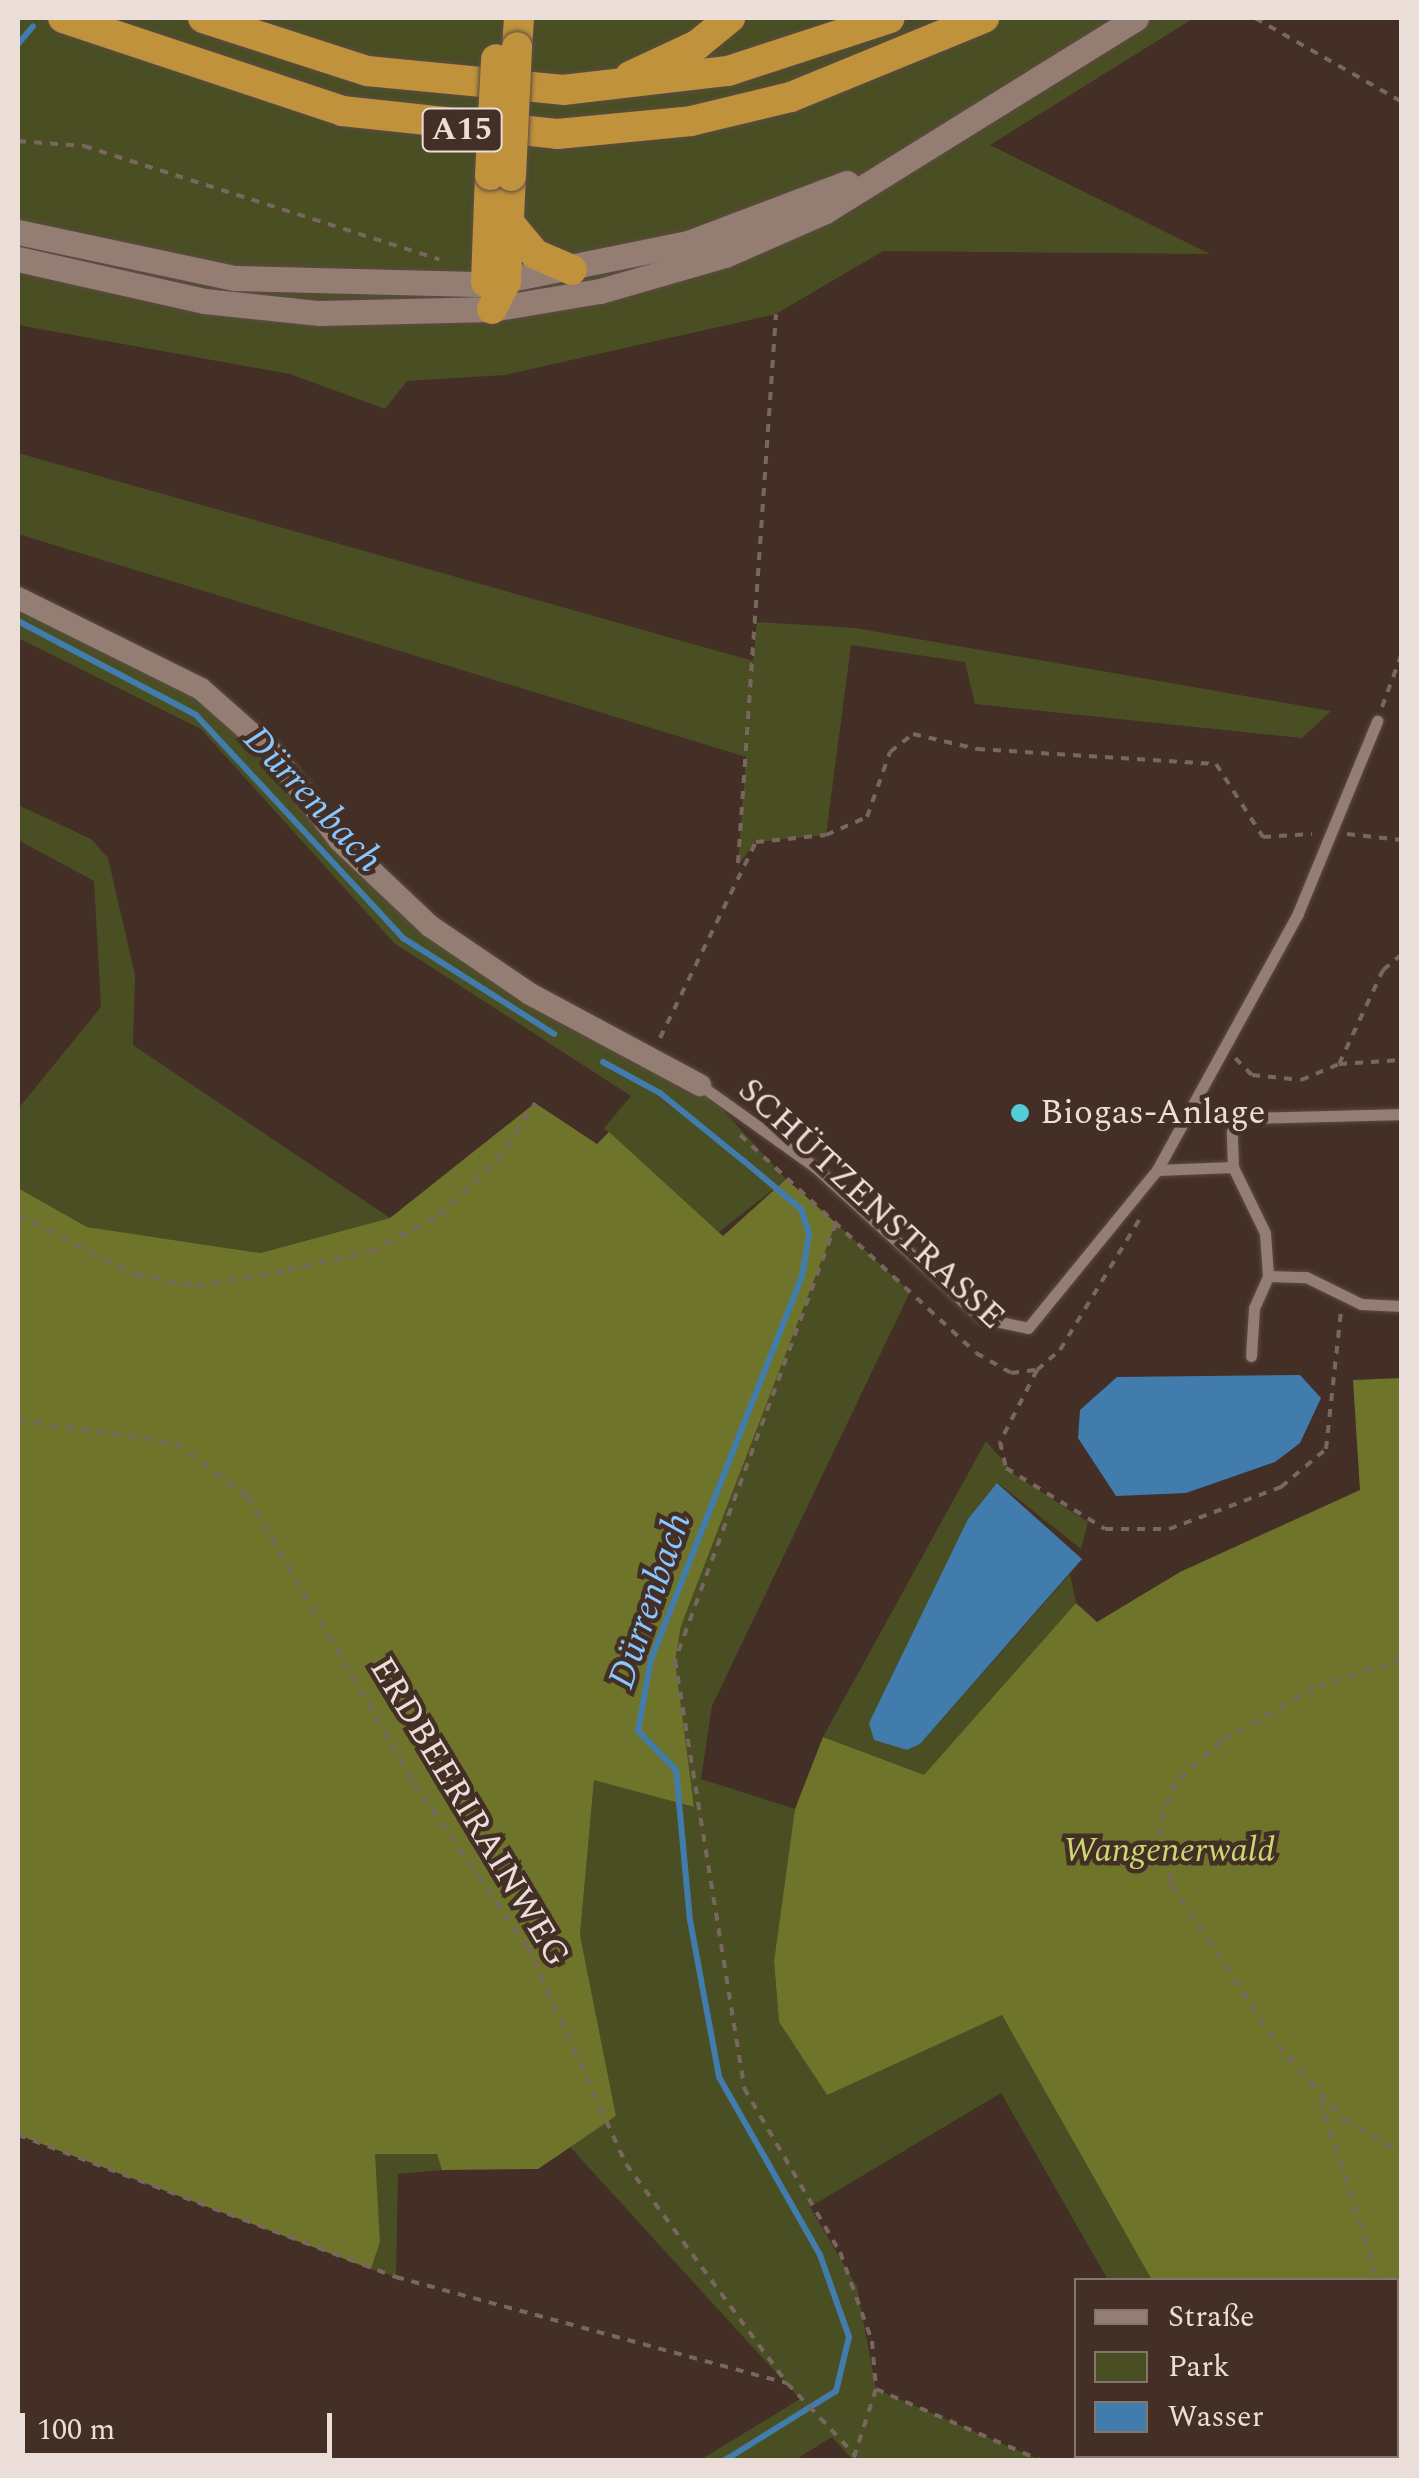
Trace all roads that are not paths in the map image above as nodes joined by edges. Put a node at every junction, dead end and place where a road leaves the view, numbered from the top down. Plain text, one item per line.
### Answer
1 (64, 18) edge
2 (107, 18) edge
3 (203, 18) edge
4 (730, 18) edge
5 (890, 18) edge
6 (984, 18) edge
7 (1136, 18) edge
8 (508, 32) edge
9 (239, 80) junction
10 (596, 89) junction
11 (930, 145) junction
12 (501, 176) junction
13 (510, 224) junction
14 (18, 232) edge
15 (18, 259) edge
16 (572, 270) junction
17 (495, 292) junction
18 (18, 598) edge
19 (1377, 721) road end
20 (700, 1085) joint
21 (1402, 1114) edge
22 (1233, 1167) junction
23 (1157, 1170) junction
24 (1268, 1276) junction
25 (1402, 1306) edge
26 (1251, 1356) dead end

1 - 9 highway
2 - 9 highway, A15
3 - 10 highway, A15
4 - 10 highway
5 - 10 highway, A15
6 - 9 highway, A15
7 - 11 street
8 - 12 highway, bridge
11 - 16 street
11 - 17 street
12 - 13 highway
12 - 17 highway
13 - 16 highway
13 - 17 highway
14 - 17 street
15 - 17 street
16 - 17 street
18 - 20 street, SCHÜTZENSTRASSE
19 - 23 lane
20 - 23 lane
21 - 22 lane
22 - 23 lane
22 - 24 lane
24 - 25 lane
24 - 26 lane

